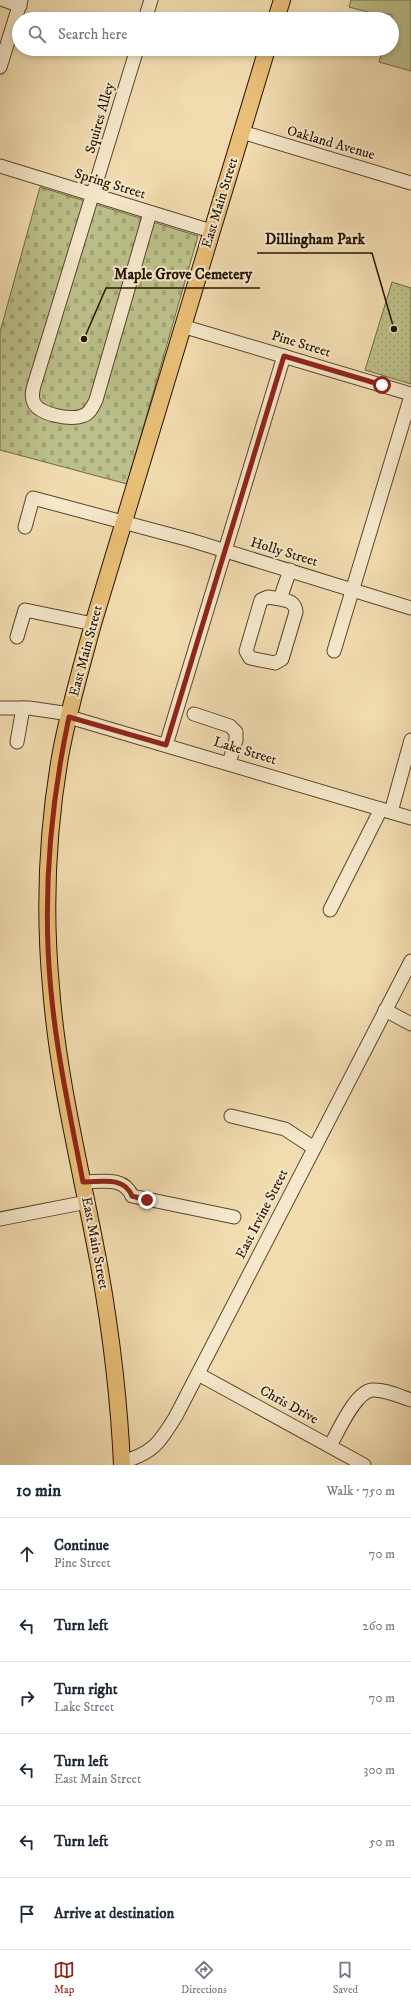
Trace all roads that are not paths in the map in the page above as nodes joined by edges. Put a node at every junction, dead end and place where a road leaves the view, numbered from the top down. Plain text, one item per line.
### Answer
1 (4, 0) edge
2 (151, 0) edge
3 (282, 0) edge
4 (21, 3) edge
5 (148, 12) edge
6 (278, 12) edge
7 (12, 30) edge
8 (135, 56) edge
9 (265, 56) edge
10 (0, 67) edge
11 (242, 132) junction
12 (0, 166) edge
13 (411, 183) edge
14 (93, 195) junction
15 (150, 213) junction
16 (211, 232) junction
17 (182, 326) junction
18 (284, 356) junction
19 (411, 395) edge
20 (123, 522) junction
21 (25, 527) dead end
22 (226, 550) junction
23 (290, 570) junction
24 (352, 590) junction
25 (280, 599) junction
26 (411, 608) edge
27 (93, 624) junction
28 (17, 637) dead end
29 (334, 651) dead end
30 (0, 708) edge
31 (23, 708) junction
32 (194, 714) dead end
33 (69, 715) junction
34 (411, 740) edge
35 (17, 742) dead end
36 (166, 745) junction
37 (229, 763) junction
38 (386, 810) junction
39 (411, 818) edge
40 (330, 910) dead end
41 (411, 961) edge
42 (385, 1010) junction
43 (411, 1024) edge
44 (231, 1116) dead end
45 (314, 1148) junction
46 (83, 1182) junction
47 (87, 1202) junction
48 (234, 1217) dead end
49 (0, 1219) edge
50 (198, 1374) junction
51 (411, 1400) edge
52 (330, 1446) junction
53 (122, 1464) edge
54 (364, 1465) edge

1 - 4 street
2 - 5 street
3 - 6 main road
7 - 10 street
8 - 14 street, Squires Alley
9 - 11 main road, East Main Street
11 - 13 street, Oakland Avenue
11 - 16 main road, East Main Street
12 - 14 street, Spring Street
14 - 15 street, Spring Street
14 - 15 street, Squires Alley
15 - 16 street, Spring Street
16 - 17 main road, East Main Street
17 - 18 street, Pine Street
17 - 20 main road, East Main Street
18 - 19 street, Pine Street
18 - 22 street
19 - 24 street
20 - 21 street, Holly Street
20 - 22 street, Holly Street
20 - 27 main road, East Main Street
22 - 23 street, Holly Street
22 - 36 street
23 - 24 street, Holly Street
23 - 25 street
24 - 26 street, Holly Street
24 - 29 street
25 - 25 street
27 - 28 street
27 - 33 main road, East Main Street
30 - 31 street, Lake Street
31 - 33 street, Lake Street
31 - 35 street
32 - 37 street
33 - 36 street, Lake Street
33 - 46 main road, East Main Street
34 - 38 street
36 - 37 street, Lake Street
37 - 38 street, Lake Street
38 - 39 street, Lake Street
38 - 40 street
41 - 42 street, East Irvine Street
42 - 43 street
42 - 45 street, East Irvine Street
44 - 45 street
45 - 50 street, East Irvine Street
46 - 47 main road, East Main Street
46 - 48 street
47 - 49 street
47 - 53 main road, East Main Street
50 - 52 street, Chris Drive
50 - 53 street, East Irvine Street
51 - 52 street
52 - 54 street, Chris Drive

